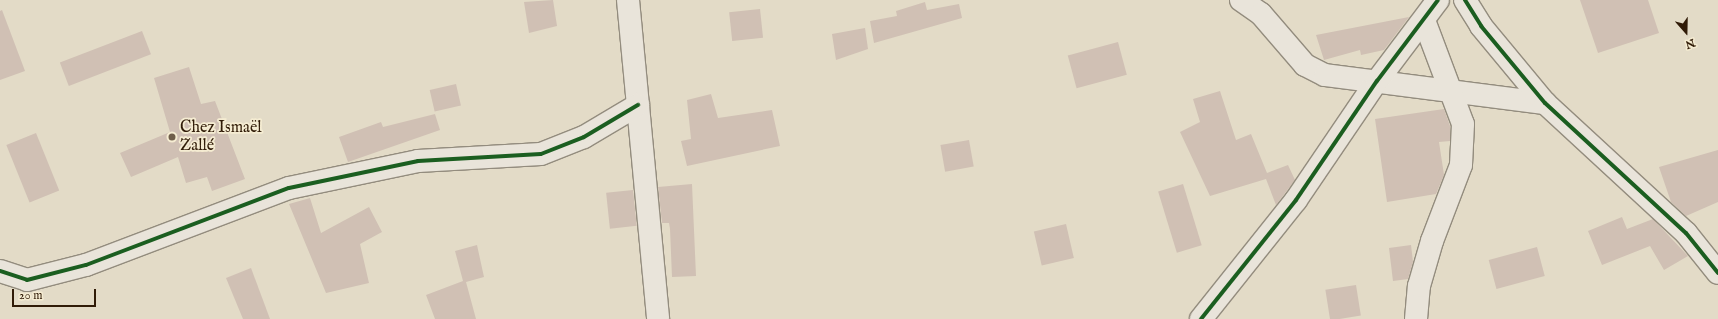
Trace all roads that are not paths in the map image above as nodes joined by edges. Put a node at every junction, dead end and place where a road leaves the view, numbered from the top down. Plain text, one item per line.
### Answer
1 (628, 0) edge
2 (1242, 0) edge
3 (1438, 0) edge
4 (1466, 0) edge
5 (1424, 20) junction
6 (1377, 81) junction
7 (1450, 90) junction
8 (1545, 103) junction
9 (638, 105) junction
10 (0, 271) edge
11 (1718, 273) edge
12 (658, 319) edge
13 (1201, 319) edge
14 (1416, 319) edge

1 - 9 street
2 - 6 street
3 - 5 street
4 - 8 street
5 - 6 street
5 - 7 street
6 - 7 street
6 - 13 street
7 - 8 street
7 - 14 street
8 - 11 street
9 - 10 street
9 - 12 street

